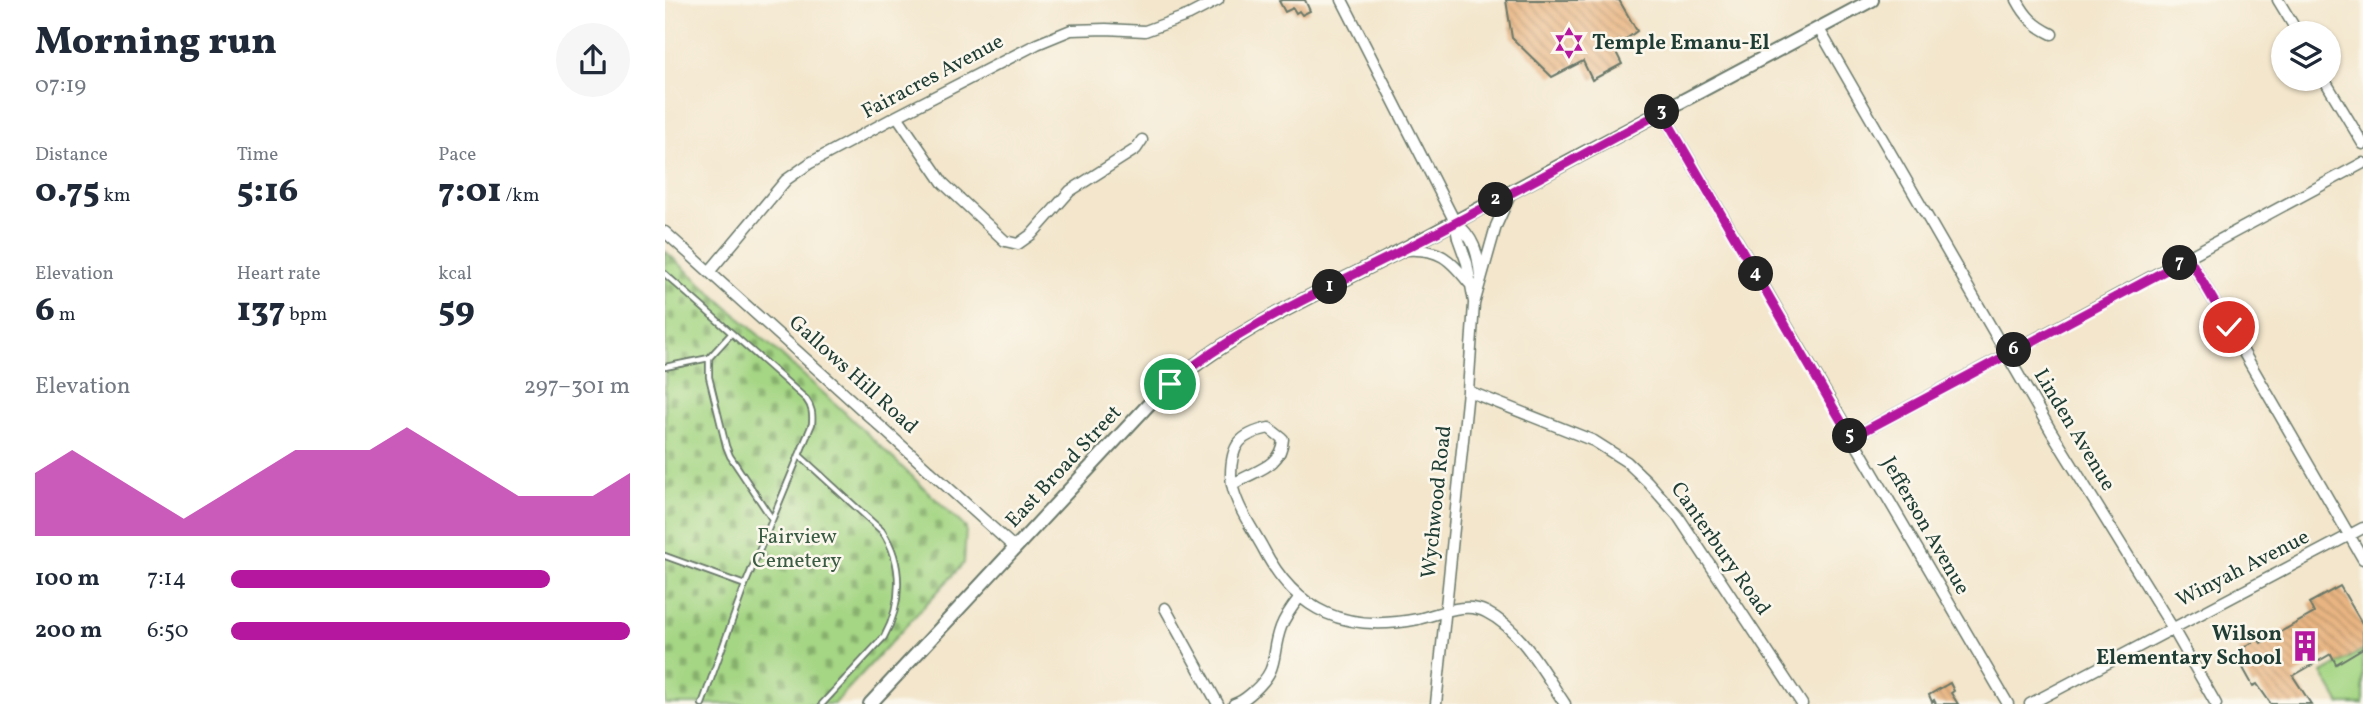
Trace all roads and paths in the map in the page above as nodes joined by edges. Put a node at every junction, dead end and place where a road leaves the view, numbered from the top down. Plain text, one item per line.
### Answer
1 (1218, 0) edge
2 (1342, 0) edge
3 (1872, 0) edge
4 (2017, 0) edge
5 (2278, 0) edge
6 (2291, 21) edge
7 (1819, 29) junction
8 (2052, 34) dead end
9 (2331, 91) edge
10 (1662, 112) junction
11 (897, 116) junction
12 (1142, 140) dead end
13 (2363, 144) edge
14 (2363, 163) edge
15 (1511, 192) junction
16 (1455, 222) junction
17 (665, 232) edge
18 (1402, 250) junction
19 (2189, 258) junction
20 (709, 272) junction
21 (665, 274) edge
22 (1469, 283) junction
23 (1481, 284) junction
24 (1474, 304) junction
25 (731, 334) junction
26 (2007, 354) junction
27 (709, 358) junction
28 (665, 367) edge
29 (1468, 391) junction
30 (1851, 438) junction
31 (799, 455) junction
32 (1232, 485) junction
33 (772, 519) junction
34 (2363, 528) edge
35 (2349, 535) junction
36 (1015, 548) junction
37 (665, 556) edge
38 (2363, 559) edge
39 (745, 585) junction
40 (1299, 598) junction
41 (1165, 608) dead end
42 (1445, 611) junction
43 (2172, 628) junction
44 (880, 699) edge
45 (703, 704) edge
46 (822, 704) edge
47 (870, 704) edge
48 (1218, 704) edge
49 (1234, 704) edge
50 (1436, 704) edge
51 (1565, 704) edge
52 (1801, 704) edge
53 (2008, 704) edge
54 (2030, 704) edge
55 (2216, 704) edge

1 - 11 street, Fairacres Avenue
2 - 16 street
3 - 7 street, East Broad Street
4 - 8 street
5 - 6 street
7 - 10 street, East Broad Street
7 - 26 street, Linden Avenue
9 - 13 street
10 - 15 street, East Broad Street
10 - 30 street, Jefferson Avenue
11 - 12 street
11 - 20 street, Fairacres Avenue
14 - 19 street
15 - 16 street, East Broad Street
15 - 23 street, Wychwood Road
16 - 18 street, East Broad Street
16 - 22 street, Wychwood Road
16 - 23 street, Wychwood Road
17 - 20 street, Gallows Hill Road
18 - 22 street, Wychwood Road
18 - 36 street, East Broad Street
19 - 26 street
19 - 35 street
20 - 36 street, Gallows Hill Road
21 - 25 lane
22 - 24 street, Wychwood Road
23 - 24 street, Wychwood Road
24 - 29 street, Wychwood Road
25 - 27 lane
25 - 31 lane
26 - 30 street
26 - 43 street, Linden Avenue
27 - 28 lane
27 - 33 lane
29 - 42 street, Wychwood Road
29 - 52 street, Canterbury Road
30 - 53 street, Jefferson Avenue
31 - 33 lane
31 - 46 lane
32 - 32 street
32 - 40 street
33 - 39 lane
34 - 35 street, Winyah Avenue
35 - 38 street
35 - 43 street, Winyah Avenue
36 - 44 street, East Broad Street
37 - 39 lane
39 - 45 lane
40 - 42 street
40 - 49 street
41 - 48 street
42 - 50 street, Wychwood Road
42 - 51 street
43 - 54 street, Winyah Avenue
43 - 55 street, Linden Avenue
44 - 47 street, East Broad Street

